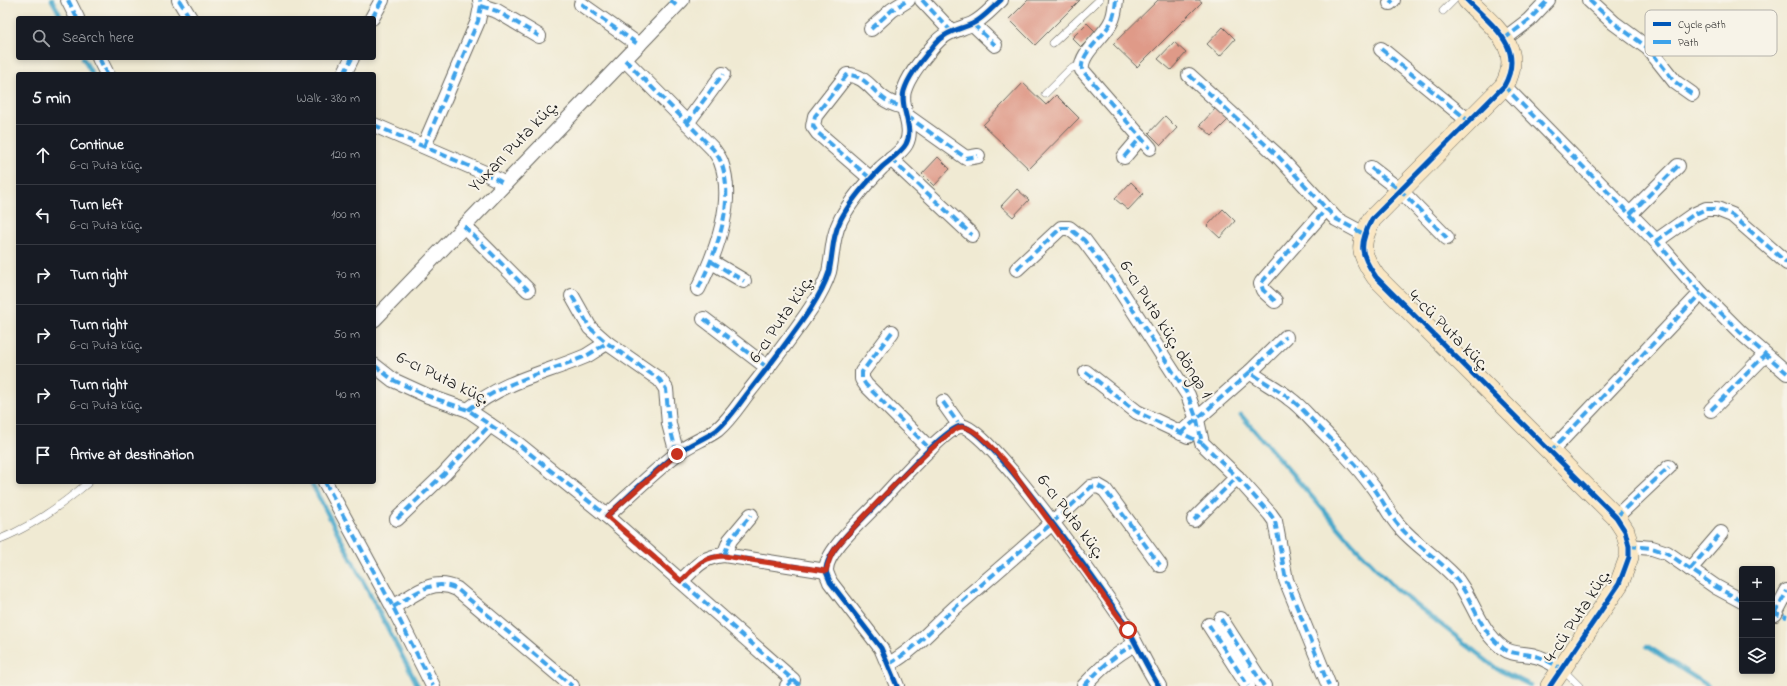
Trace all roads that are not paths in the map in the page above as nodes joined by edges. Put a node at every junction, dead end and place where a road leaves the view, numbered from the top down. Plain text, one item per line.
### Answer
1 (68, 0) edge
2 (179, 0) edge
3 (382, 0) edge
4 (908, 0) edge
5 (922, 0) edge
6 (1001, 0) edge
7 (1099, 0) edge
8 (1116, 0) edge
9 (1454, 0) edge
10 (1467, 0) edge
11 (1548, 0) edge
12 (1589, 0) edge
13 (676, 2) edge
14 (480, 3) edge
15 (581, 4) dead end
16 (1443, 11) dead end
17 (76, 16) edge
18 (189, 16) edge
19 (373, 16) edge
20 (973, 24) junction
21 (871, 29) dead end
22 (951, 31) junction
23 (539, 36) dead end
24 (1504, 39) junction
25 (1054, 43) dead end
26 (639, 45) junction
27 (995, 45) dead end
28 (1645, 46) edge
29 (1381, 49) dead end
30 (1654, 56) edge
31 (99, 60) edge
32 (351, 60) edge
33 (625, 60) junction
34 (1081, 65) junction
35 (106, 72) edge
36 (345, 72) edge
37 (723, 74) dead end
38 (1189, 75) dead end
39 (1504, 86) junction
40 (1045, 94) dead end
41 (1692, 94) dead end
42 (905, 111) junction
43 (1470, 122) junction
44 (687, 123) junction
45 (376, 126) edge
46 (424, 146) junction
47 (978, 156) dead end
48 (1124, 157) dead end
49 (891, 159) junction
50 (1678, 166) dead end
51 (1371, 168) dead end
52 (870, 178) junction
53 (506, 184) junction
54 (1400, 191) junction
55 (1326, 209) junction
56 (1630, 214) junction
57 (464, 226) junction
58 (1364, 234) junction
59 (972, 235) dead end
60 (1447, 238) dead end
61 (1656, 241) junction
62 (712, 262) junction
63 (1787, 263) edge
64 (1017, 269) dead end
65 (744, 281) dead end
66 (698, 289) dead end
67 (528, 290) dead end
68 (1701, 293) junction
69 (572, 296) dead end
70 (1275, 301) dead end
71 (376, 318) edge
72 (704, 319) dead end
73 (892, 332) dead end
74 (1286, 337) dead end
75 (607, 343) junction
76 (1765, 355) junction
77 (376, 366) edge
78 (768, 368) junction
79 (1086, 372) dead end
80 (1250, 372) junction
81 (1787, 373) edge
82 (943, 402) dead end
83 (468, 410) junction
84 (1711, 410) dead end
85 (1197, 420) junction
86 (490, 425) junction
87 (960, 426) junction
88 (1181, 433) junction
89 (1202, 443) junction
90 (930, 448) junction
91 (1550, 452) junction
92 (677, 454) junction
93 (1669, 467) dead end
94 (1237, 477) junction
95 (87, 484) edge
96 (326, 484) edge
97 (751, 515) dead end
98 (607, 516) junction
99 (1616, 517) junction
100 (397, 519) dead end
101 (1194, 520) dead end
102 (1052, 524) junction
103 (1721, 533) dead end
104 (0, 539) edge
105 (1629, 546) junction
106 (724, 556) junction
107 (1160, 565) dead end
108 (1690, 569) junction
109 (826, 571) junction
110 (681, 581) junction
111 (1787, 591) edge
112 (1739, 599) edge
113 (393, 607) junction
114 (1778, 615) edge
115 (1135, 644) junction
116 (889, 664) junction
117 (1562, 669) junction
118 (794, 684) edge
119 (433, 686) edge
120 (572, 686) edge
121 (896, 686) edge
122 (1084, 686) edge
123 (1159, 686) edge
124 (1248, 686) edge
125 (1264, 686) edge
126 (1329, 686) edge
127 (1550, 686) edge
128 (1579, 686) edge

1 - 17 street
2 - 18 street
3 - 19 street
4 - 21 street
5 - 22 street
6 - 20 street, 6-cı Puta küç.
7 - 25 lane
8 - 34 street
9 - 16 lane
10 - 24 street, 4-cü Puta küç.
11 - 24 street
12 - 28 street
13 - 26 street, Yuxarı Puta küç.
14 - 23 street
14 - 46 street
15 - 26 street
20 - 22 street, 6-cı Puta küç.
20 - 27 street
22 - 42 street, 6-cı Puta küç.
24 - 39 street, 4-cü Puta küç.
26 - 33 street, Yuxarı Puta küç.
29 - 43 street
30 - 41 street
31 - 35 street
32 - 36 street
33 - 44 street
33 - 53 street, Yuxarı Puta küç.
34 - 40 lane
34 - 48 street
37 - 44 street
38 - 55 street
39 - 43 street, 4-cü Puta küç.
39 - 56 street
42 - 47 street
42 - 49 street, 6-cı Puta küç.
42 - 52 street
43 - 54 street, 4-cü Puta küç.
44 - 62 street
45 - 46 street
46 - 53 street
49 - 52 street, 6-cı Puta küç.
49 - 59 street
50 - 56 street
51 - 54 street
52 - 78 street, 6-cı Puta küç.
53 - 57 street, Yuxarı Puta küç.
54 - 58 street, 4-cü Puta küç.
54 - 60 street
55 - 58 street
55 - 70 street
56 - 61 street
57 - 67 street
57 - 71 street, Yuxarı Puta küç.
58 - 91 street, 4-cü Puta küç.
61 - 63 street
61 - 68 street
62 - 65 street
62 - 66 street
64 - 85 street, 6-cı Puta küç. döngə 1
68 - 76 street
68 - 91 street
69 - 75 street
72 - 78 street
73 - 90 street
74 - 80 street
75 - 83 street
75 - 92 street
76 - 81 street
76 - 84 street
77 - 83 street, 6-cı Puta küç.
78 - 92 street, 6-cı Puta küç.
79 - 88 street
80 - 85 street
80 - 117 street
82 - 87 street
83 - 86 street, 6-cı Puta küç.
85 - 88 street
85 - 89 street, 6-cı Puta küç. döngə 1
86 - 98 street, 6-cı Puta küç.
86 - 100 street
87 - 90 street
87 - 102 street, 6-cı Puta küç.
88 - 89 street
89 - 94 street
90 - 109 street
91 - 99 street, 4-cü Puta küç.
92 - 98 street, 6-cı Puta küç.
93 - 99 street
94 - 101 street
94 - 126 street
95 - 104 lane
96 - 113 street
97 - 106 street
98 - 110 street, 6-cı Puta küç.
99 - 105 street, 4-cü Puta küç.
102 - 107 street
102 - 115 street, 6-cı Puta küç.
102 - 116 street
103 - 108 street
105 - 108 street
105 - 117 street, 4-cü Puta küç.
106 - 109 street
106 - 110 street
108 - 112 street
109 - 116 street
110 - 118 street, 6-cı Puta küç.
111 - 114 street
113 - 119 street
113 - 120 street
115 - 122 street
115 - 123 street, 6-cı Puta küç.
116 - 121 street
117 - 127 street, 4-cü Puta küç.
117 - 128 lane
124 - 125 street

